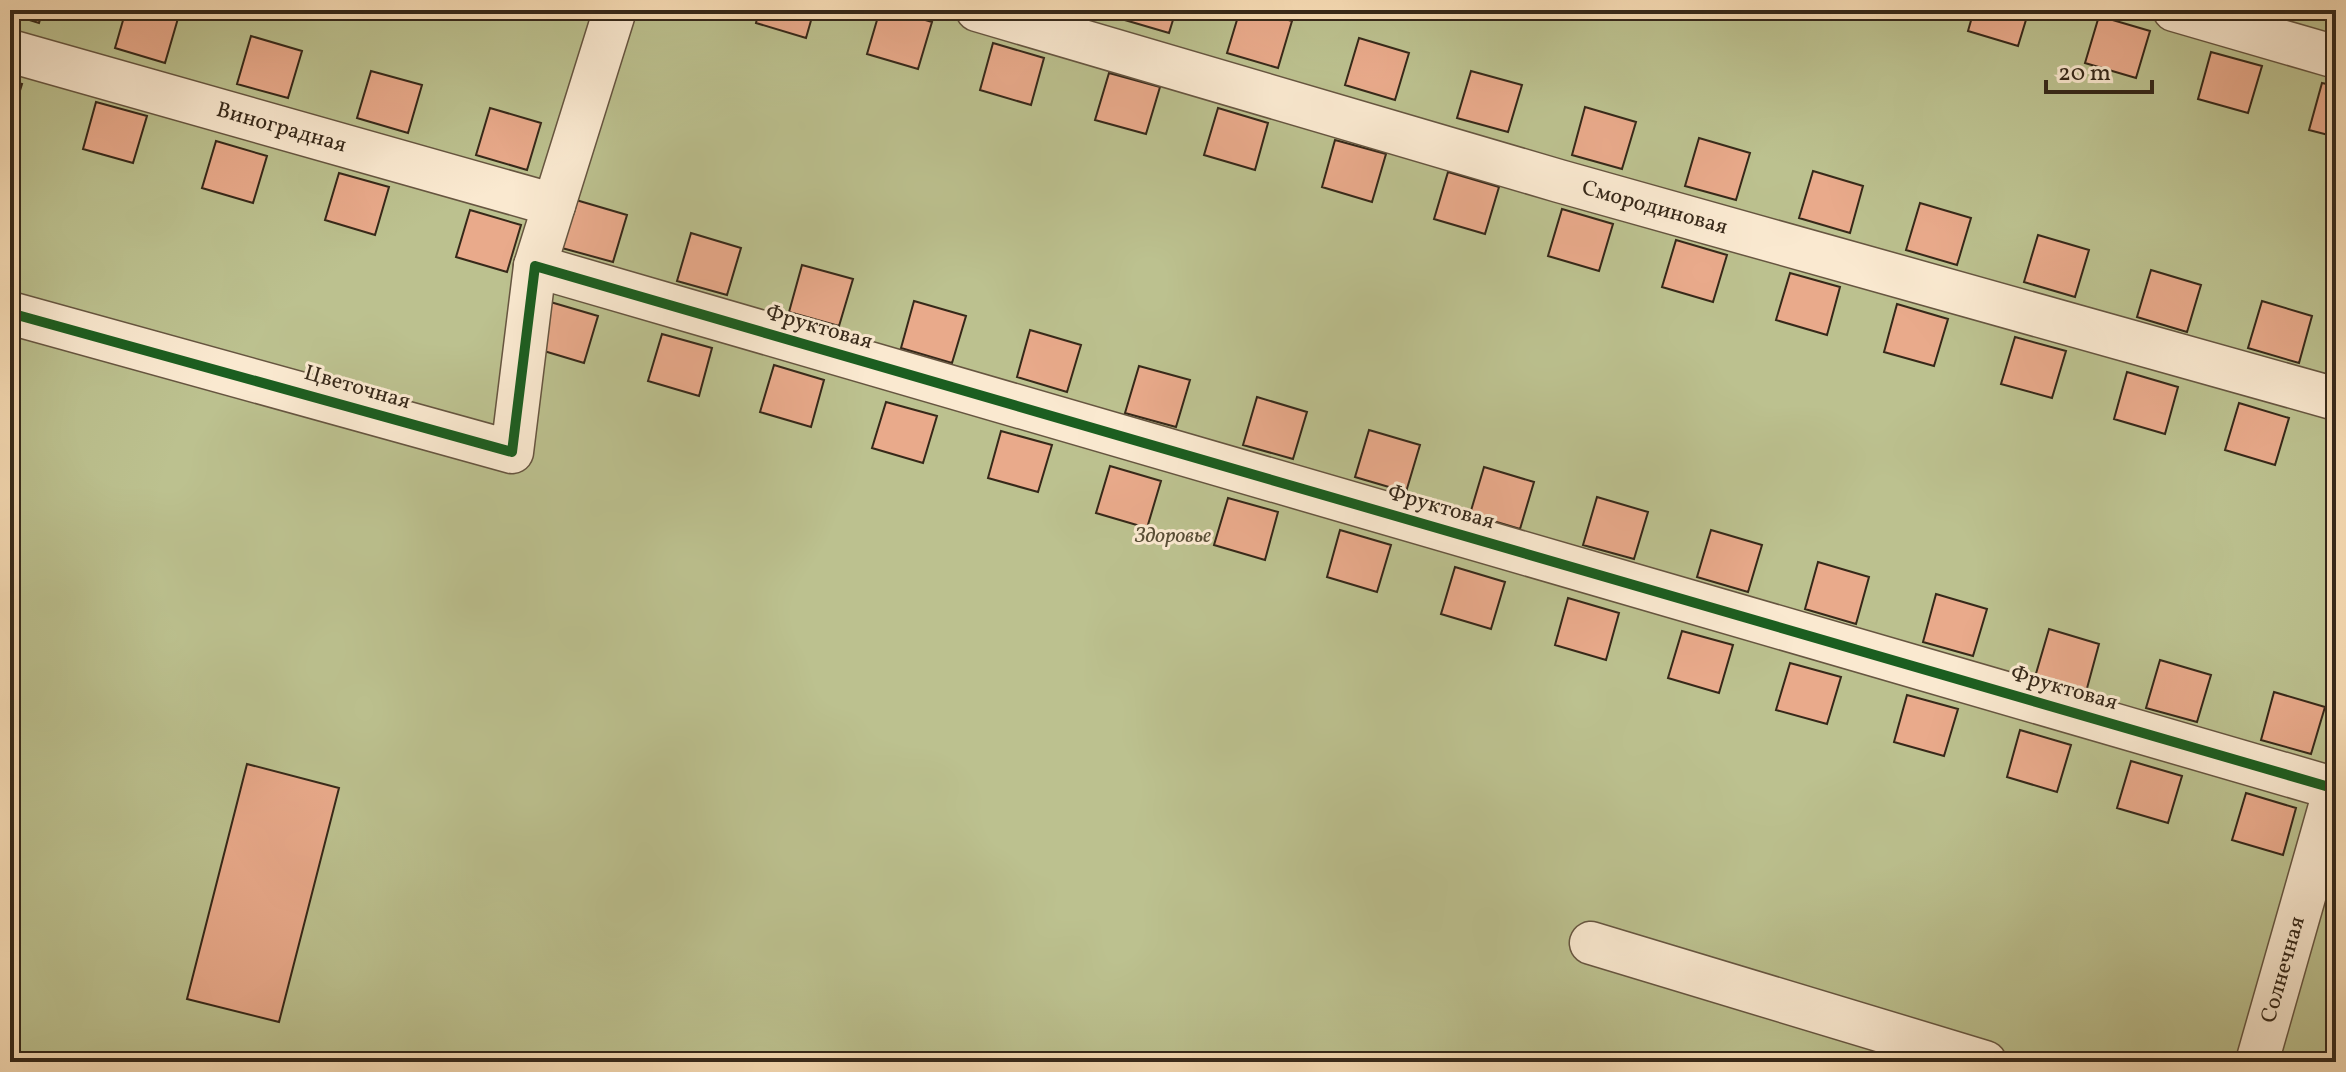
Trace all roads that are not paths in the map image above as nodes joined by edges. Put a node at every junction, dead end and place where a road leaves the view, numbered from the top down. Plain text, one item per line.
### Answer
1 (615, 10) edge
2 (977, 10) edge
3 (2174, 10) edge
4 (10, 51) edge
5 (2336, 57) edge
6 (554, 205) junction
7 (535, 266) junction
8 (10, 313) edge
9 (2336, 399) edge
10 (2336, 788) edge
11 (1591, 943) dead end
12 (1985, 1062) edge
13 (2257, 1062) edge

1 - 6 street
2 - 9 street, Смородиновая
3 - 5 street
4 - 6 street, Виноградная
6 - 7 street
7 - 8 street, Цветочная
7 - 10 street, Фруктовая
10 - 13 street, Солнечная
11 - 12 street

